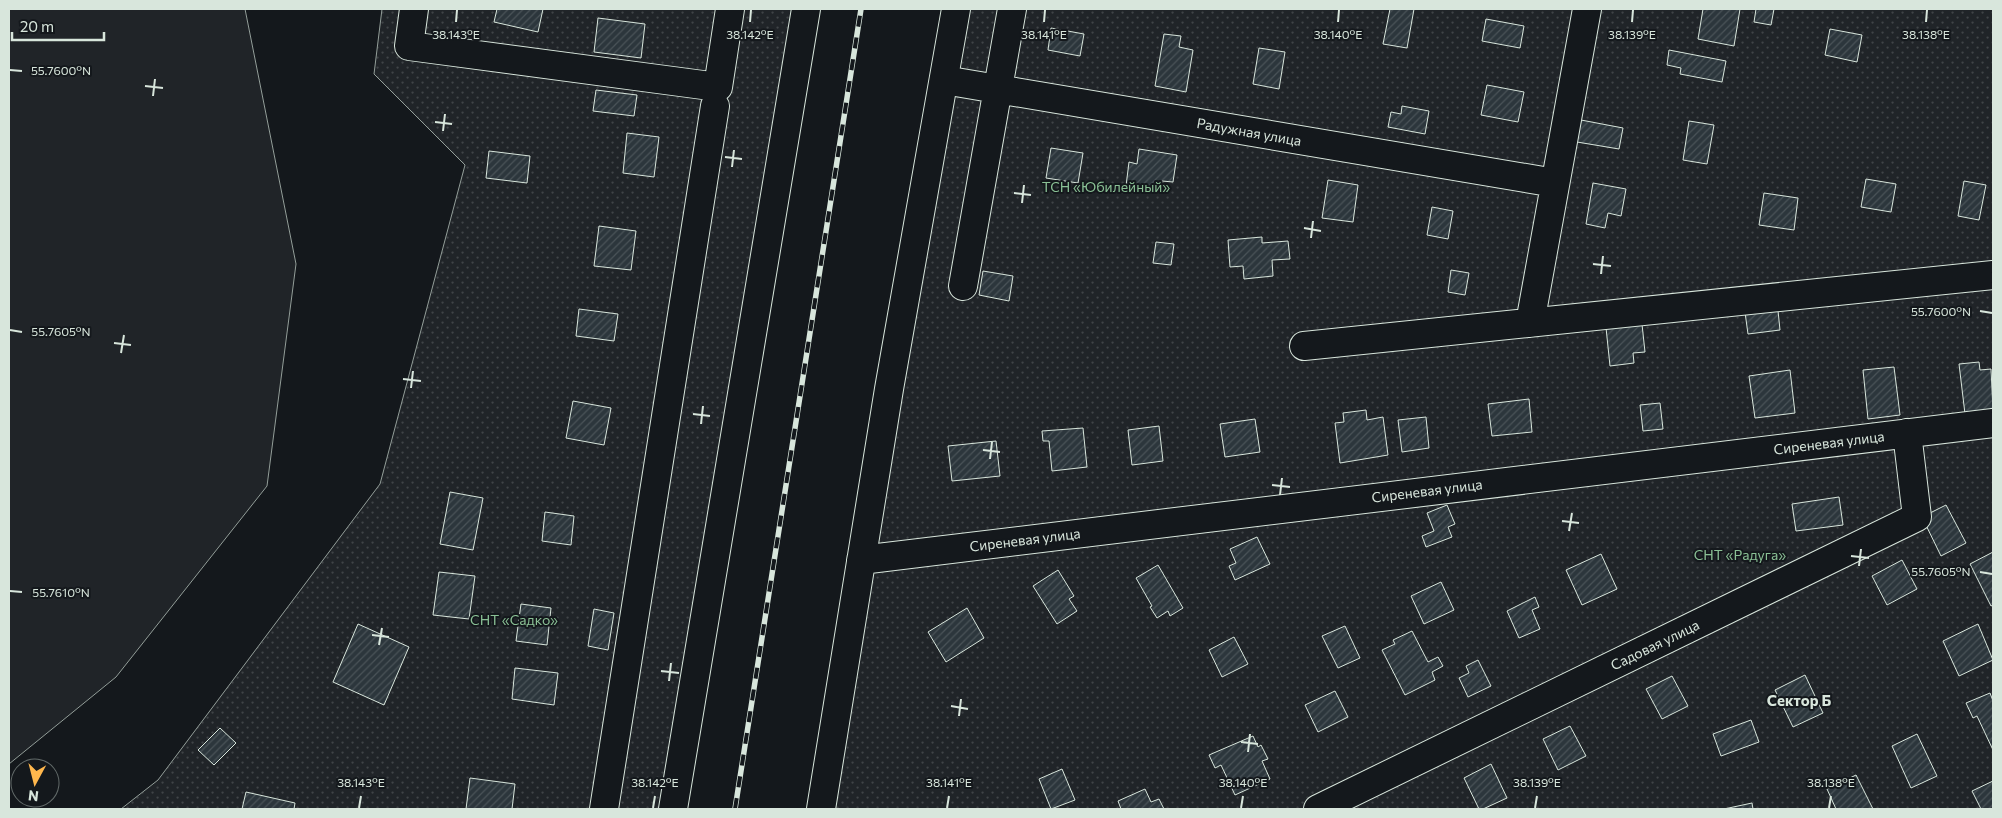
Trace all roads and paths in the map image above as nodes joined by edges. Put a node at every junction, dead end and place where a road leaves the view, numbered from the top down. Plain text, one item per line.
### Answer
1 (414, 9) edge
2 (730, 9) edge
3 (806, 9) edge
4 (956, 9) edge
5 (1012, 9) edge
6 (1587, 9) edge
7 (944, 80) junction
8 (998, 89) junction
9 (715, 106) dead end
10 (1555, 183) junction
11 (1993, 275) edge
12 (963, 286) dead end
13 (1530, 323) junction
14 (1304, 346) dead end
15 (1993, 423) edge
16 (1907, 433) junction
17 (861, 560) junction
18 (604, 809) edge
19 (673, 809) edge
20 (821, 809) edge
21 (1318, 809) edge

1 - 2 street
3 - 19 street
4 - 7 street
5 - 8 street
6 - 10 street
7 - 8 street, Радужная улица
7 - 17 street
8 - 10 street, Радужная улица
8 - 12 street
9 - 18 street
10 - 13 street
11 - 13 street
13 - 14 street
15 - 16 street, Сиреневая улица
16 - 17 street, Сиреневая улица
16 - 21 street, Садовая улица
17 - 20 street

